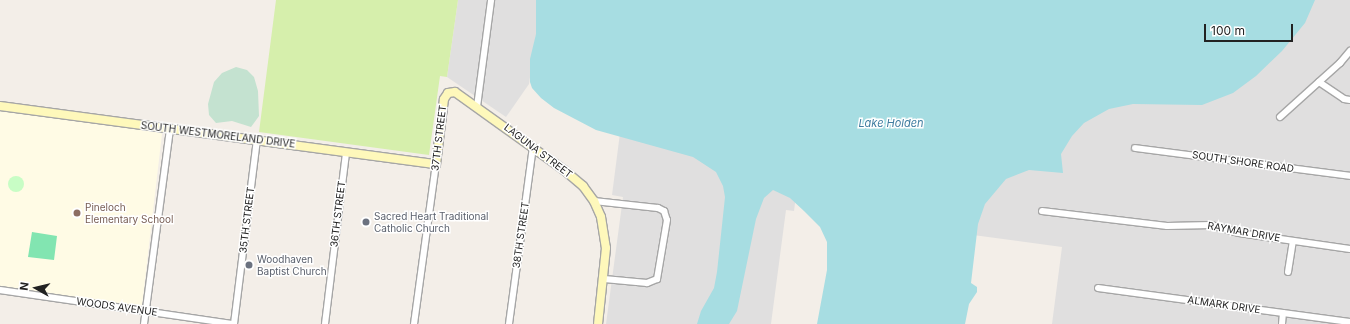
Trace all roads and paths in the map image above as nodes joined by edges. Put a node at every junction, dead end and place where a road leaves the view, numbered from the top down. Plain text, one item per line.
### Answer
1 (491, 0) edge
2 (1350, 51) edge
3 (1319, 82) junction
4 (1350, 100) edge
5 (0, 106) edge
6 (477, 106) junction
7 (1280, 117) dead end
8 (170, 129) junction
9 (257, 139) junction
10 (533, 147) junction
11 (1135, 148) dead end
12 (346, 152) junction
13 (436, 164) junction
14 (1350, 176) edge
15 (594, 201) junction
16 (1042, 210) dead end
17 (1293, 241) junction
18 (1350, 249) edge
19 (1288, 272) dead end
20 (604, 279) junction
21 (1098, 288) dead end
22 (0, 290) edge
23 (146, 311) junction
24 (1283, 313) junction
25 (1350, 322) edge
26 (144, 324) edge
27 (234, 324) edge
28 (325, 324) edge
29 (414, 324) edge
30 (510, 324) edge
31 (598, 324) edge
32 (1282, 324) edge

1 - 6 street
2 - 3 street
3 - 4 street
3 - 7 street
5 - 8 street, SOUTH WESTMORELAND DRIVE
6 - 10 street, LAGUNA STREET
6 - 13 street, 37TH STREET
8 - 9 street, SOUTH WESTMORELAND DRIVE
8 - 23 street
9 - 12 street, SOUTH WESTMORELAND DRIVE
9 - 27 street, 35TH STREET
10 - 15 street, LAGUNA STREET
10 - 30 street, 38TH STREET
11 - 14 street, SOUTH SHORE ROAD
12 - 13 street, SOUTH WESTMORELAND DRIVE
12 - 28 street, 36TH STREET
13 - 29 street, 37TH STREET
15 - 20 street
15 - 20 street
16 - 17 street, RAYMAR DRIVE
17 - 18 street, RAYMAR DRIVE
17 - 19 street
20 - 31 street
21 - 24 street, ALMARK DRIVE
22 - 23 street, WOODS AVENUE
23 - 26 street
23 - 27 street, WOODS AVENUE
24 - 25 street, ALMARK DRIVE
24 - 32 street

